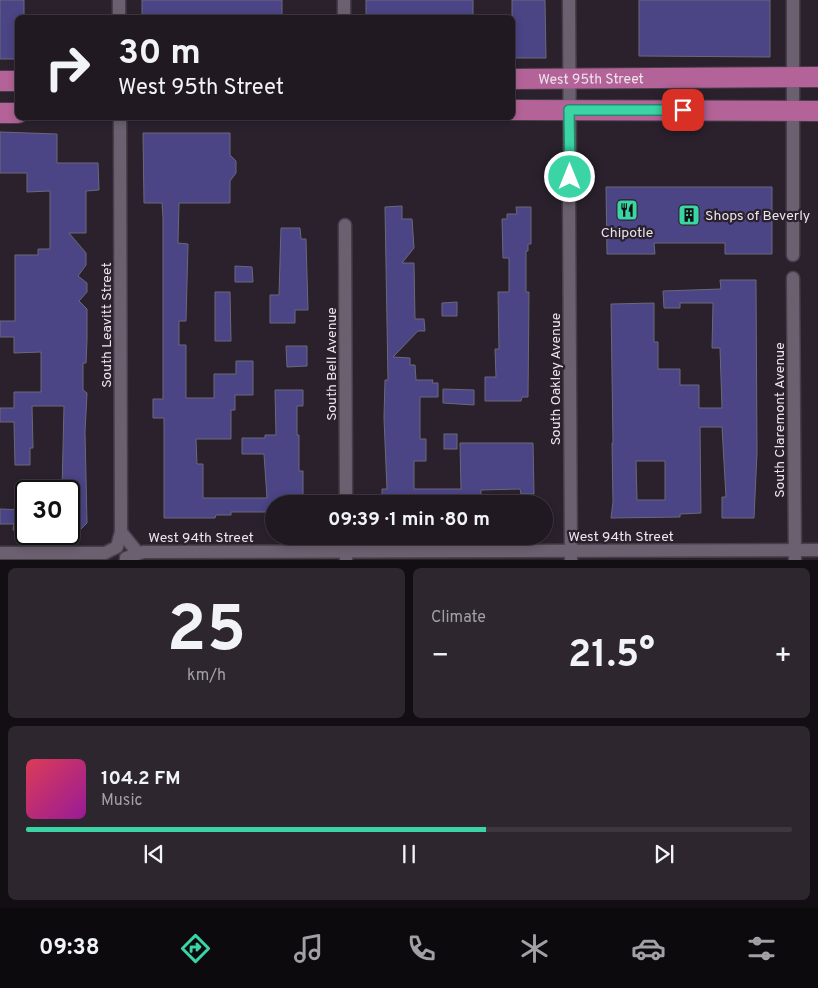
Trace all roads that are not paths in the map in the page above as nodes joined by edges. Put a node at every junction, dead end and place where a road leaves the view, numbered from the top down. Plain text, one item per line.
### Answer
1 (119, 0) edge
2 (344, 0) edge
3 (569, 0) edge
4 (793, 0) edge
5 (119, 15) edge
6 (344, 15) edge
7 (793, 78) junction
8 (818, 78) edge
9 (515, 79) edge
10 (569, 79) junction
11 (0, 81) edge
12 (15, 81) edge
13 (515, 110) edge
14 (569, 110) junction
15 (794, 111) junction
16 (818, 111) edge
17 (0, 113) edge
18 (15, 113) edge
19 (120, 120) edge
20 (570, 177) dead end
21 (569, 198) dead end
22 (345, 225) dead end
23 (793, 255) dead end
24 (793, 278) dead end
25 (346, 495) edge
26 (121, 532) junction
27 (818, 550) edge
28 (0, 553) edge
29 (795, 555) edge
30 (346, 556) edge
31 (571, 556) edge
32 (130, 557) edge

1 - 5 street
2 - 6 street
3 - 10 street
4 - 7 street
7 - 8 main road, West 95th Street
7 - 10 main road, West 95th Street
7 - 15 street
9 - 10 main road, West 95th Street
10 - 14 street
11 - 12 main road
13 - 14 main road
14 - 15 main road
14 - 20 street
15 - 16 main road
15 - 23 street
17 - 18 main road
19 - 26 street, South Leavitt Street
21 - 31 street, South Oakley Avenue
22 - 25 street, South Bell Avenue
24 - 29 street, South Claremont Avenue
26 - 28 street, South Leavitt Street
26 - 32 street
27 - 29 street, West 94th Street
29 - 31 street, West 94th Street
30 - 31 street, West 94th Street
30 - 32 street, West 94th Street

